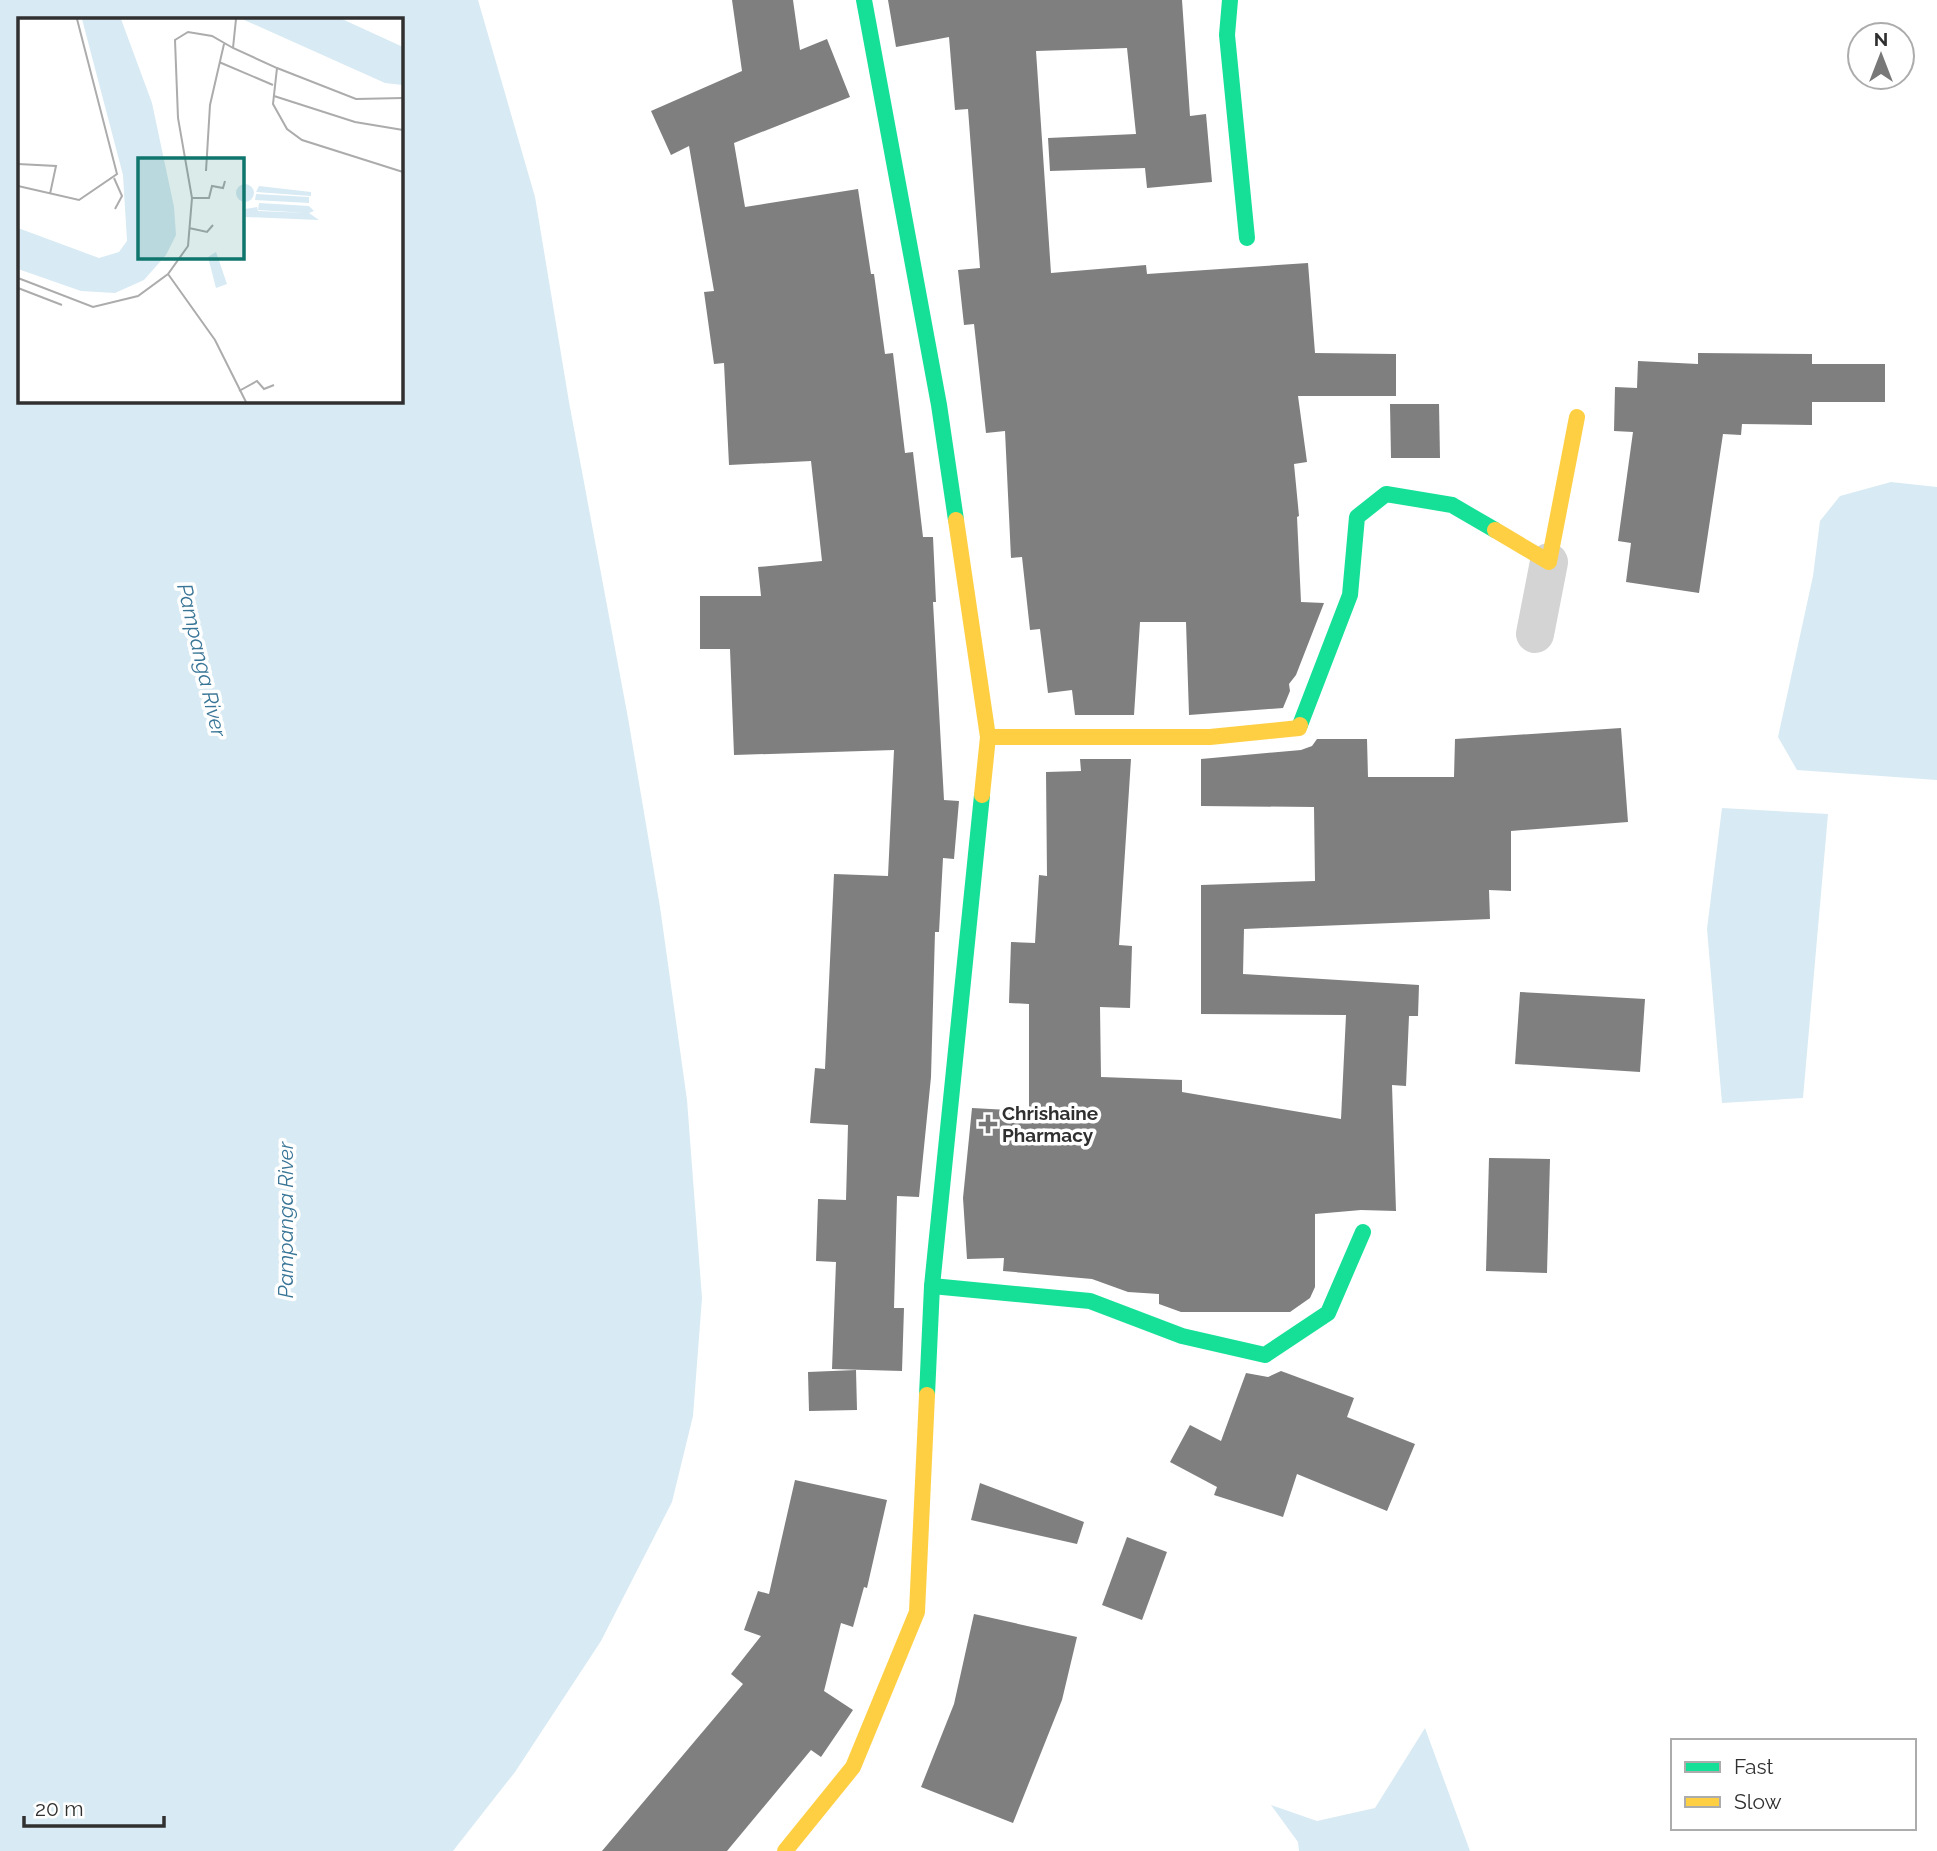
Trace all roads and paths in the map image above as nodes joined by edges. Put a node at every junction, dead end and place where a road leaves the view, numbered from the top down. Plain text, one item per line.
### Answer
1 (864, 0) edge
2 (1230, 0) edge
3 (1247, 238) dead end
4 (1577, 417) dead end
5 (1549, 562) junction
6 (1535, 634) dead end
7 (988, 737) junction
8 (1363, 1232) dead end
9 (932, 1286) junction
10 (785, 1851) edge

1 - 7 main road
2 - 3 main road
4 - 5 main road
5 - 6 street
5 - 7 main road
7 - 9 main road
8 - 9 main road
9 - 10 main road

